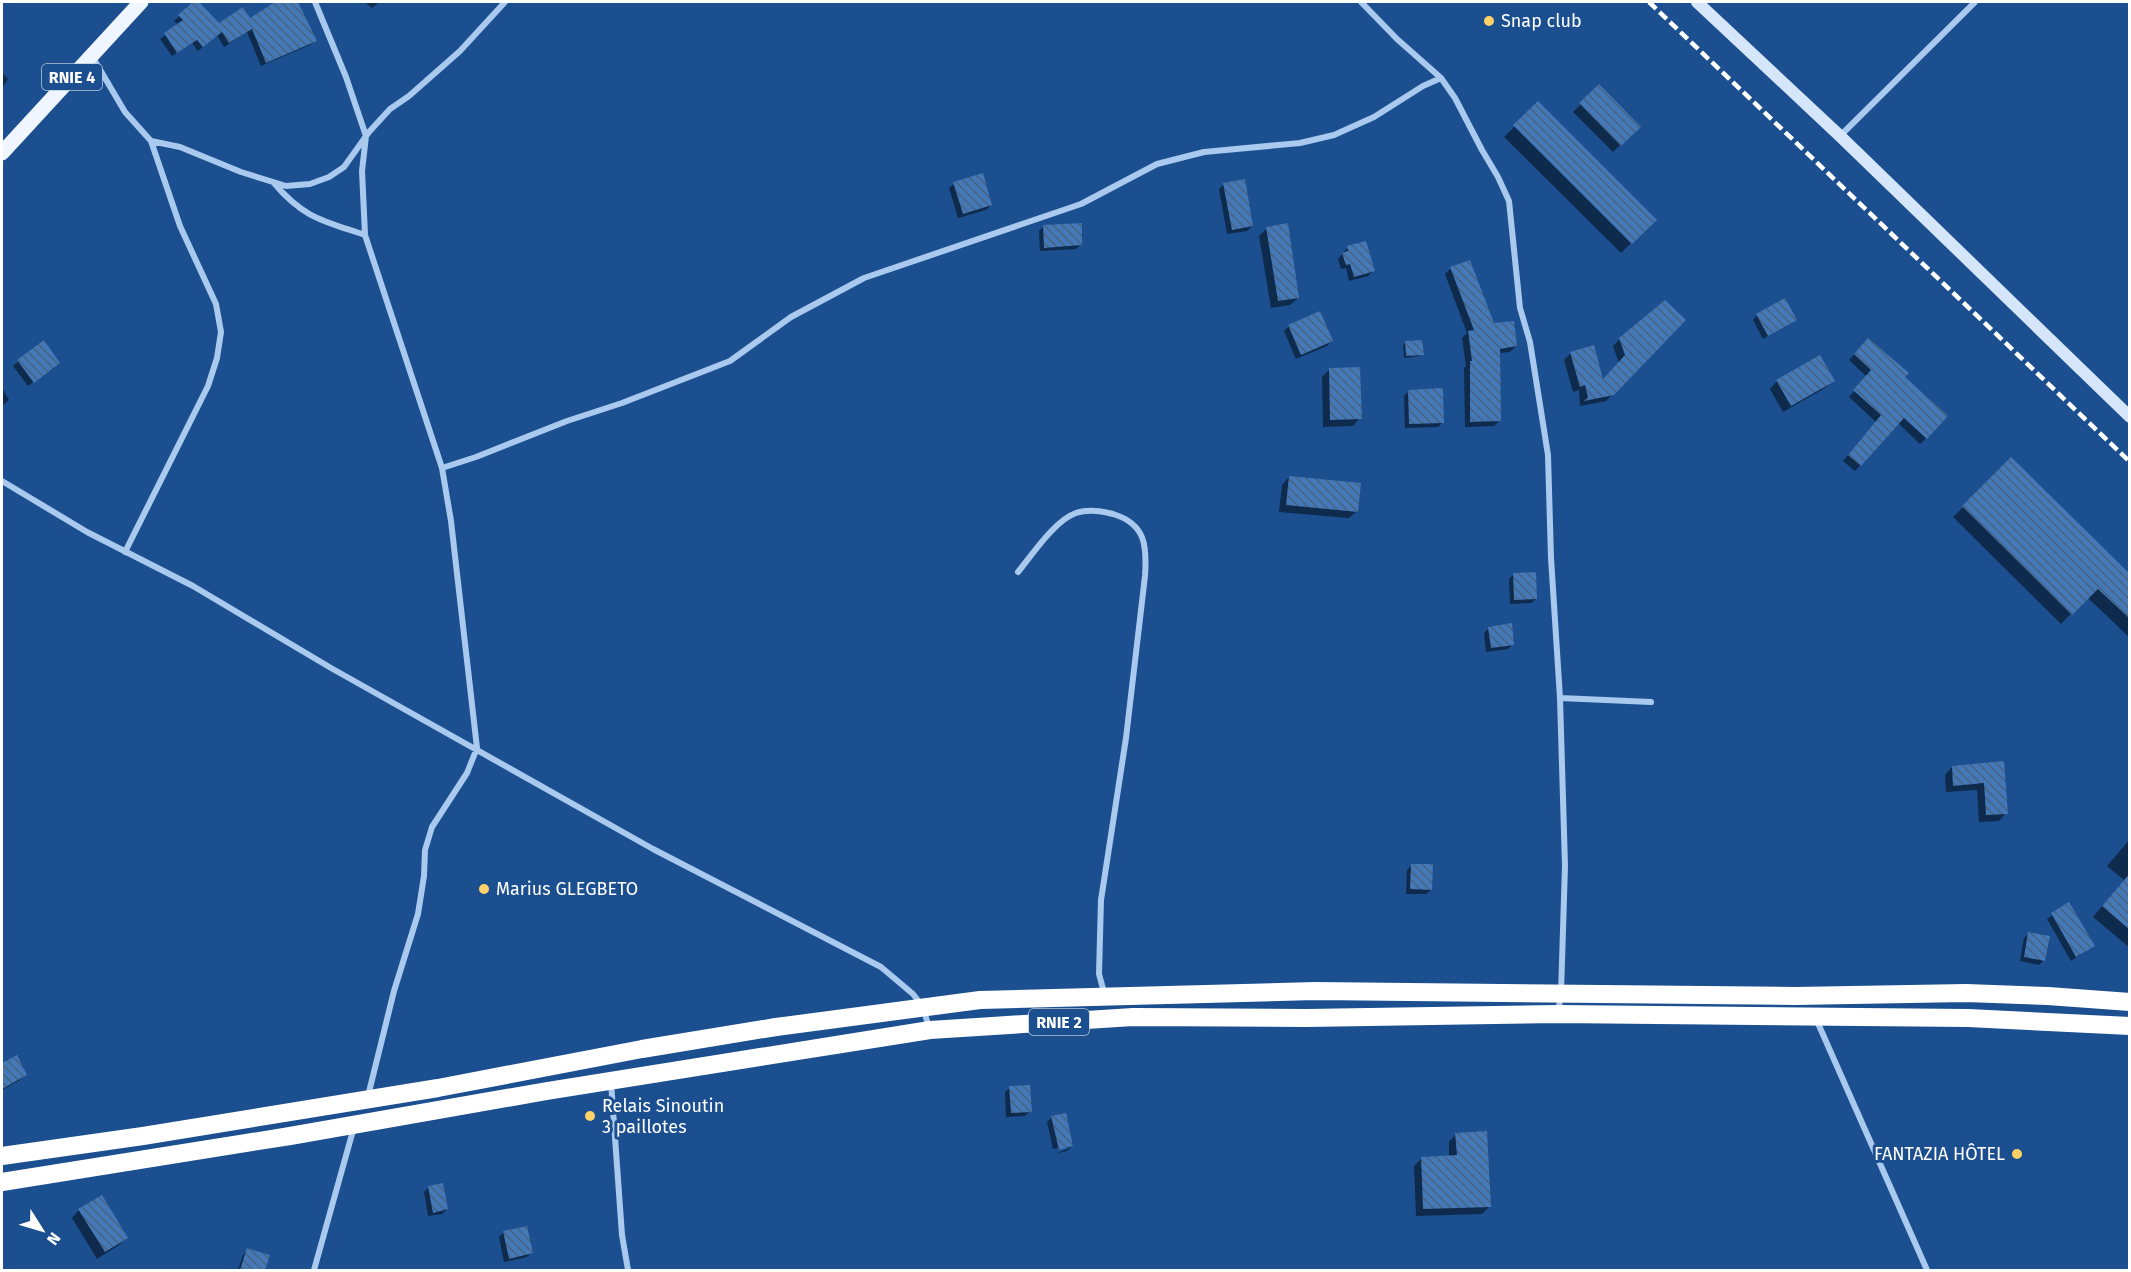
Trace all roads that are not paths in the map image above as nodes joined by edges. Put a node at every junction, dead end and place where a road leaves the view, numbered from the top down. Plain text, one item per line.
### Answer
1 (141, 2) edge
2 (315, 2) edge
3 (505, 2) edge
4 (1361, 2) edge
5 (1697, 2) edge
6 (1976, 2) edge
7 (92, 55) junction
8 (1441, 78) junction
9 (366, 136) junction
10 (1840, 136) junction
11 (151, 141) junction
12 (2, 153) edge
13 (274, 182) junction
14 (365, 235) junction
15 (2130, 417) edge
16 (442, 468) junction
17 (2, 481) edge
18 (125, 552) junction
19 (1017, 572) dead end
20 (1560, 698) junction
21 (1651, 702) dead end
22 (477, 748) junction
23 (1562, 993) junction
24 (1966, 993) junction
25 (1106, 996) junction
26 (2130, 1002) edge
27 (923, 1007) junction
28 (1558, 1014) junction
29 (1815, 1017) junction
30 (1968, 1018) junction
31 (2130, 1026) edge
32 (930, 1030) junction
33 (610, 1082) junction
34 (367, 1099) junction
35 (355, 1124) junction
36 (2, 1155) edge
37 (2, 1182) edge
38 (314, 1270) edge
39 (628, 1270) edge
40 (1927, 1270) edge

1 - 7 main road, RNIE 4
2 - 9 street
3 - 9 street
4 - 8 street
5 - 10 street
6 - 10 street
7 - 11 street
7 - 12 main road, RNIE 4
8 - 16 street
8 - 20 street
9 - 13 street
9 - 14 street
10 - 15 street
11 - 13 street
11 - 18 street
13 - 14 street
14 - 16 street
16 - 22 street
17 - 18 street
18 - 22 street
19 - 25 street
20 - 21 street
20 - 23 street
22 - 27 street
22 - 34 street
23 - 24 highway, RNIE 2
23 - 25 highway, RNIE 2
23 - 28 street
24 - 26 highway, RNIE 2
24 - 30 highway
25 - 27 highway, RNIE 2
27 - 32 street
27 - 34 highway, RNIE 2
28 - 29 highway, RNIE 2
28 - 32 highway, RNIE 2
29 - 30 highway, RNIE 2
29 - 40 street
30 - 31 highway, RNIE 2
32 - 33 highway, RNIE 2
33 - 35 highway, RNIE 2
33 - 39 street
34 - 36 highway, RNIE 2
35 - 37 highway, RNIE 2
35 - 38 street

